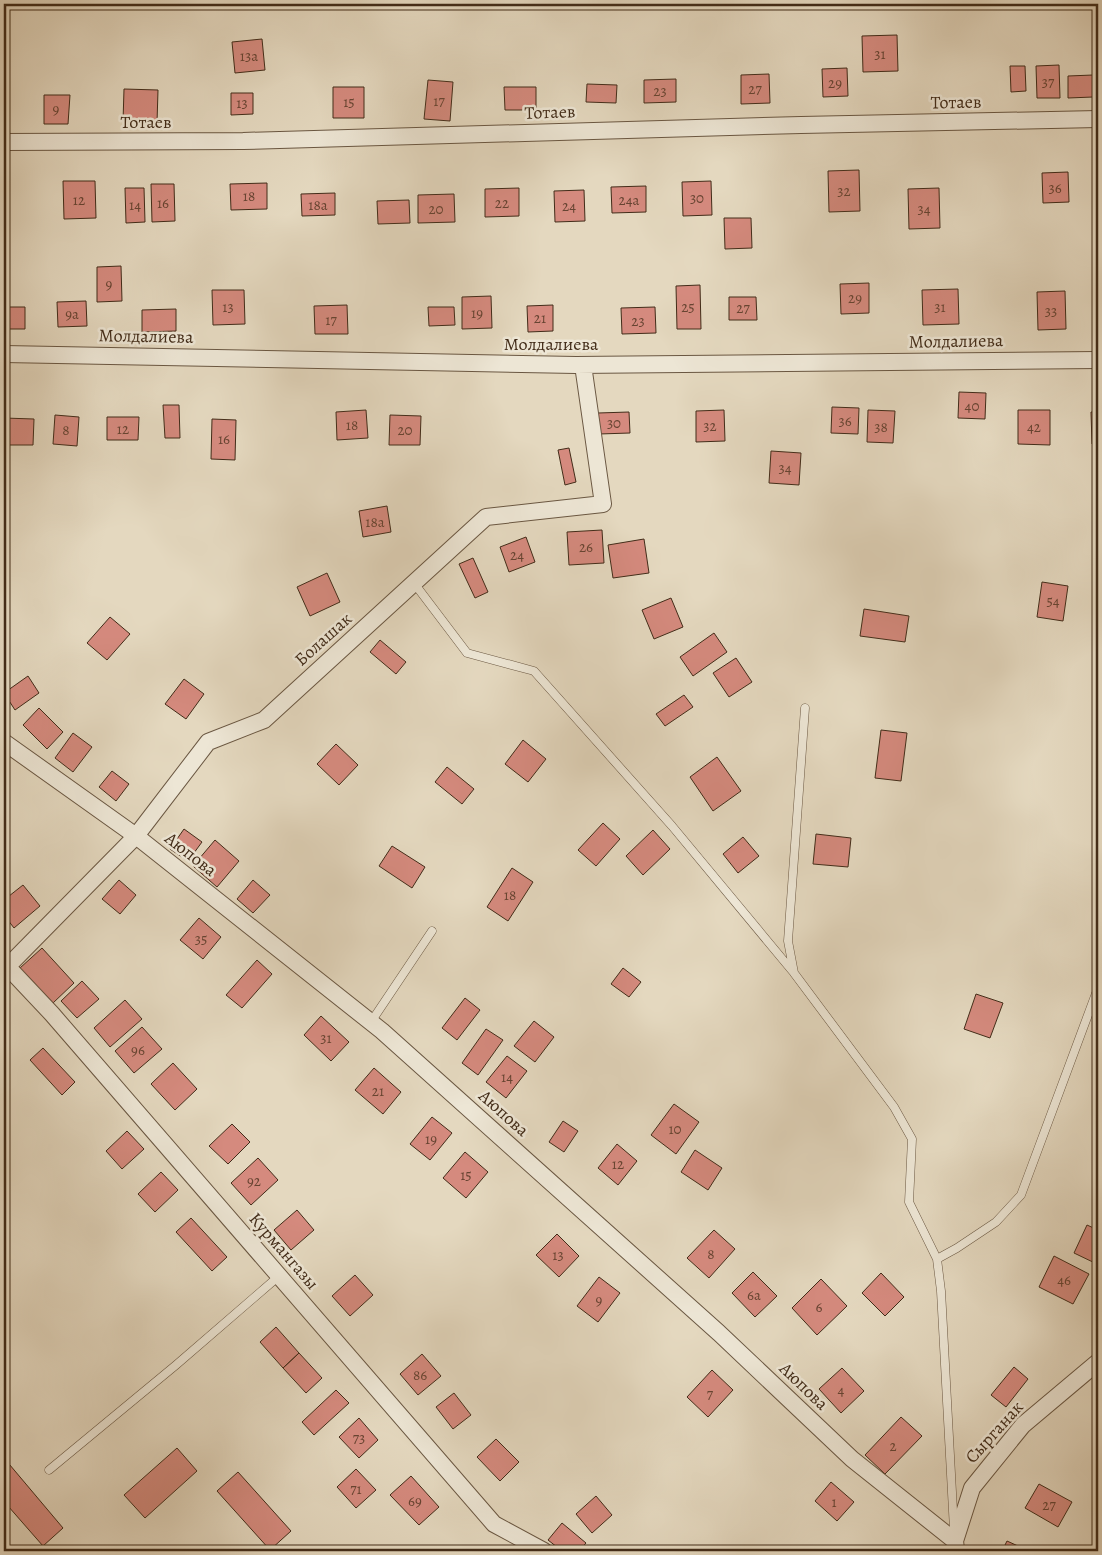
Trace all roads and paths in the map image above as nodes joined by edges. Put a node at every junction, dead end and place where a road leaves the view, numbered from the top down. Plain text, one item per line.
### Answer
1 (1098, 119) edge
2 (4, 142) edge
3 (4, 354) edge
4 (1098, 360) edge
5 (583, 364) junction
6 (414, 583) junction
7 (805, 708) dead end
8 (4, 742) edge
9 (136, 836) junction
10 (432, 931) dead end
11 (5, 965) edge
12 (794, 974) junction
13 (1098, 988) edge
14 (371, 1022) junction
15 (937, 1259) junction
16 (278, 1276) junction
17 (1098, 1362) edge
18 (49, 1470) dead end
19 (956, 1546) edge
20 (544, 1551) edge

1 - 2 street, Тотаев
3 - 5 street, Молдалиева
4 - 5 street, Молдалиева
5 - 6 street, Болашак
6 - 9 street, Болашак
6 - 12 lane
7 - 12 lane
8 - 9 street, Аюпова
9 - 11 street, Болашак
9 - 14 street, Аюпова
10 - 14 lane
11 - 16 street, Курмангазы
12 - 15 lane
13 - 15 lane
14 - 19 street, Аюпова
15 - 19 lane
16 - 18 lane
16 - 20 street, Курмангазы
17 - 19 street, Сырганак

